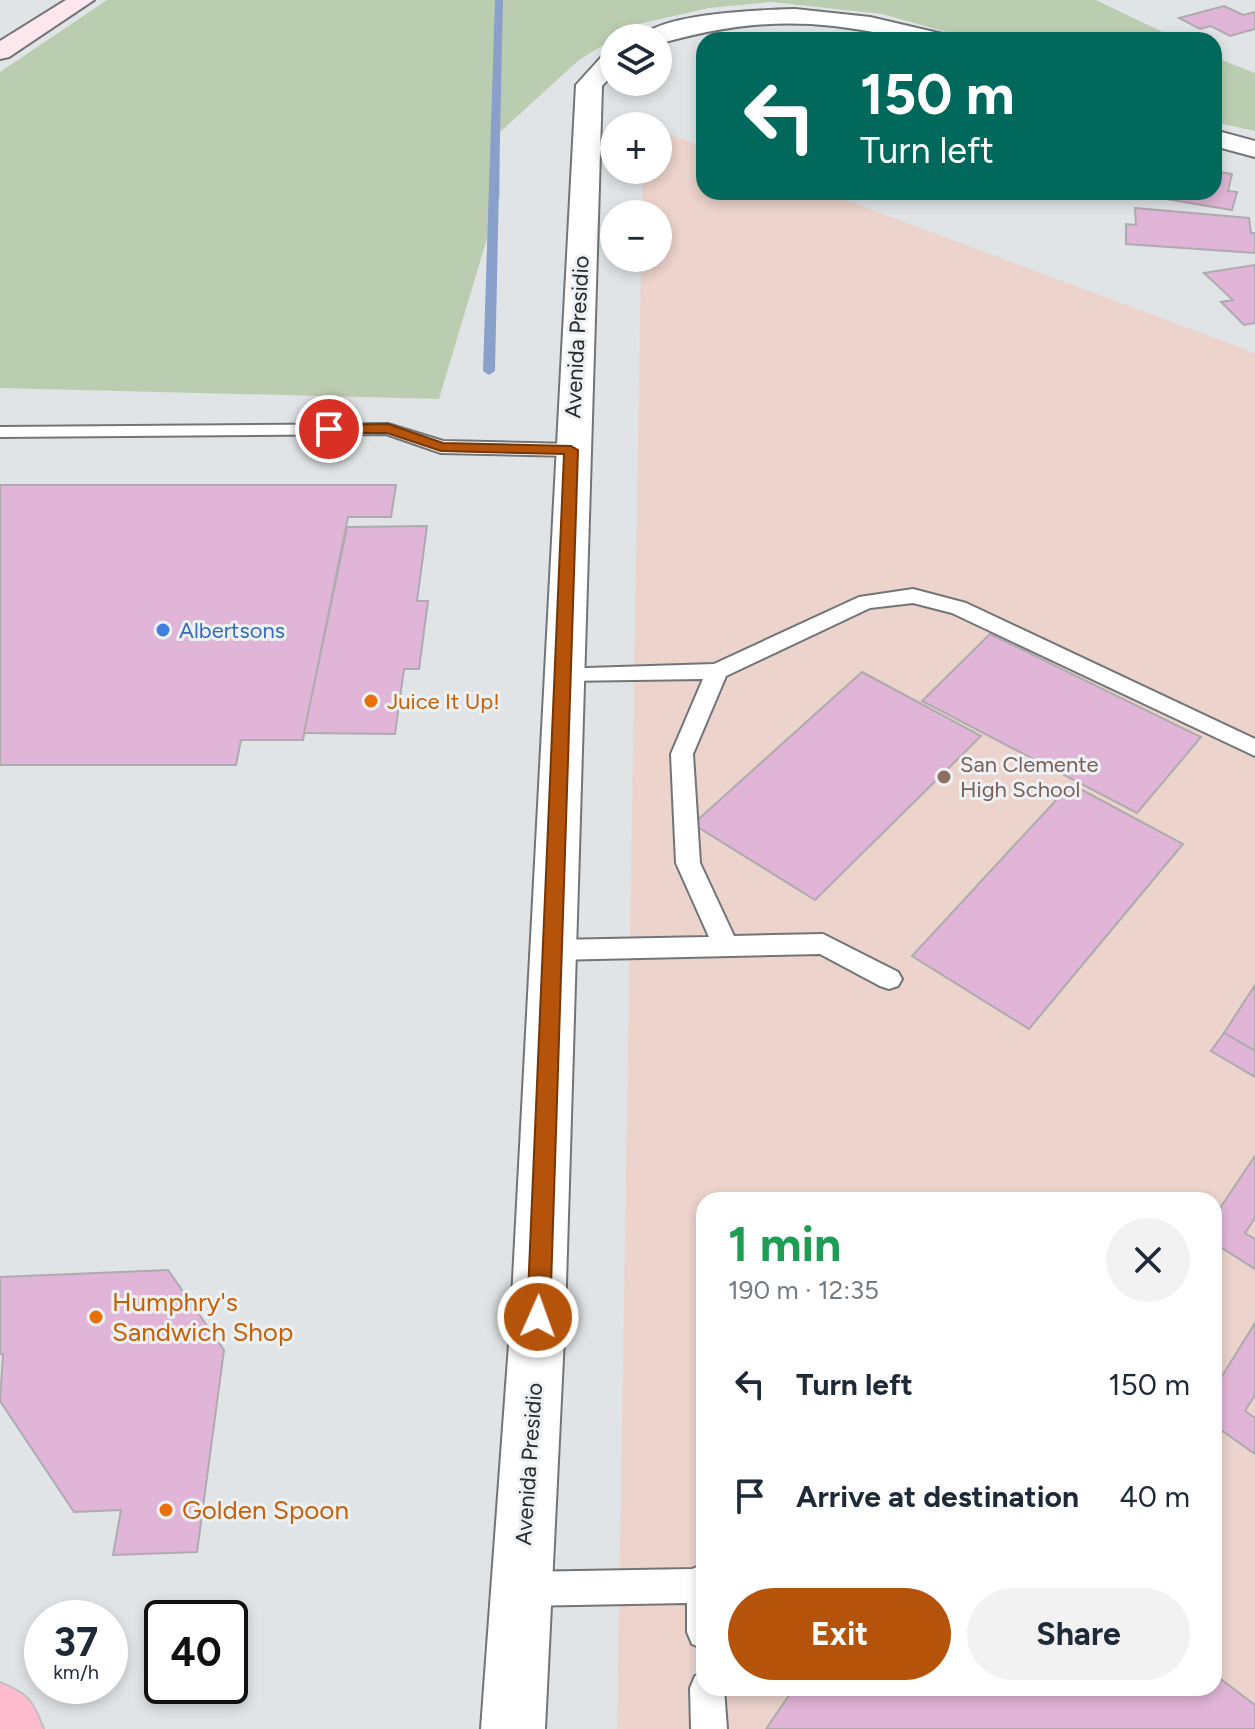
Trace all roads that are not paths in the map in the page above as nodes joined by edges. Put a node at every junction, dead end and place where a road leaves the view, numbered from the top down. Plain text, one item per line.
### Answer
1 (82, 0) edge
2 (672, 30) edge
3 (903, 32) edge
4 (0, 52) edge
5 (600, 73) edge
6 (1222, 140) edge
7 (1255, 149) edge
8 (0, 432) edge
9 (571, 450) junction
10 (717, 671) junction
11 (563, 674) junction
12 (1255, 748) edge
13 (726, 946) junction
14 (553, 950) junction
15 (889, 979) dead end
16 (696, 1583) edge
17 (521, 1589) junction
18 (707, 1696) edge
19 (0, 1715) edge
20 (11, 1729) edge
21 (513, 1729) edge
22 (709, 1729) edge

1 - 4 main road
2 - 3 street
5 - 9 street, Avenida Presidio
6 - 7 street
8 - 9 lane
9 - 11 street, Avenida Presidio
10 - 11 lane
10 - 12 lane
10 - 13 lane
11 - 14 street, Avenida Presidio
13 - 14 lane
13 - 15 lane
14 - 17 street, Avenida Presidio
16 - 17 lane
17 - 21 street, Avenida Presidio
18 - 22 lane
19 - 20 highway

